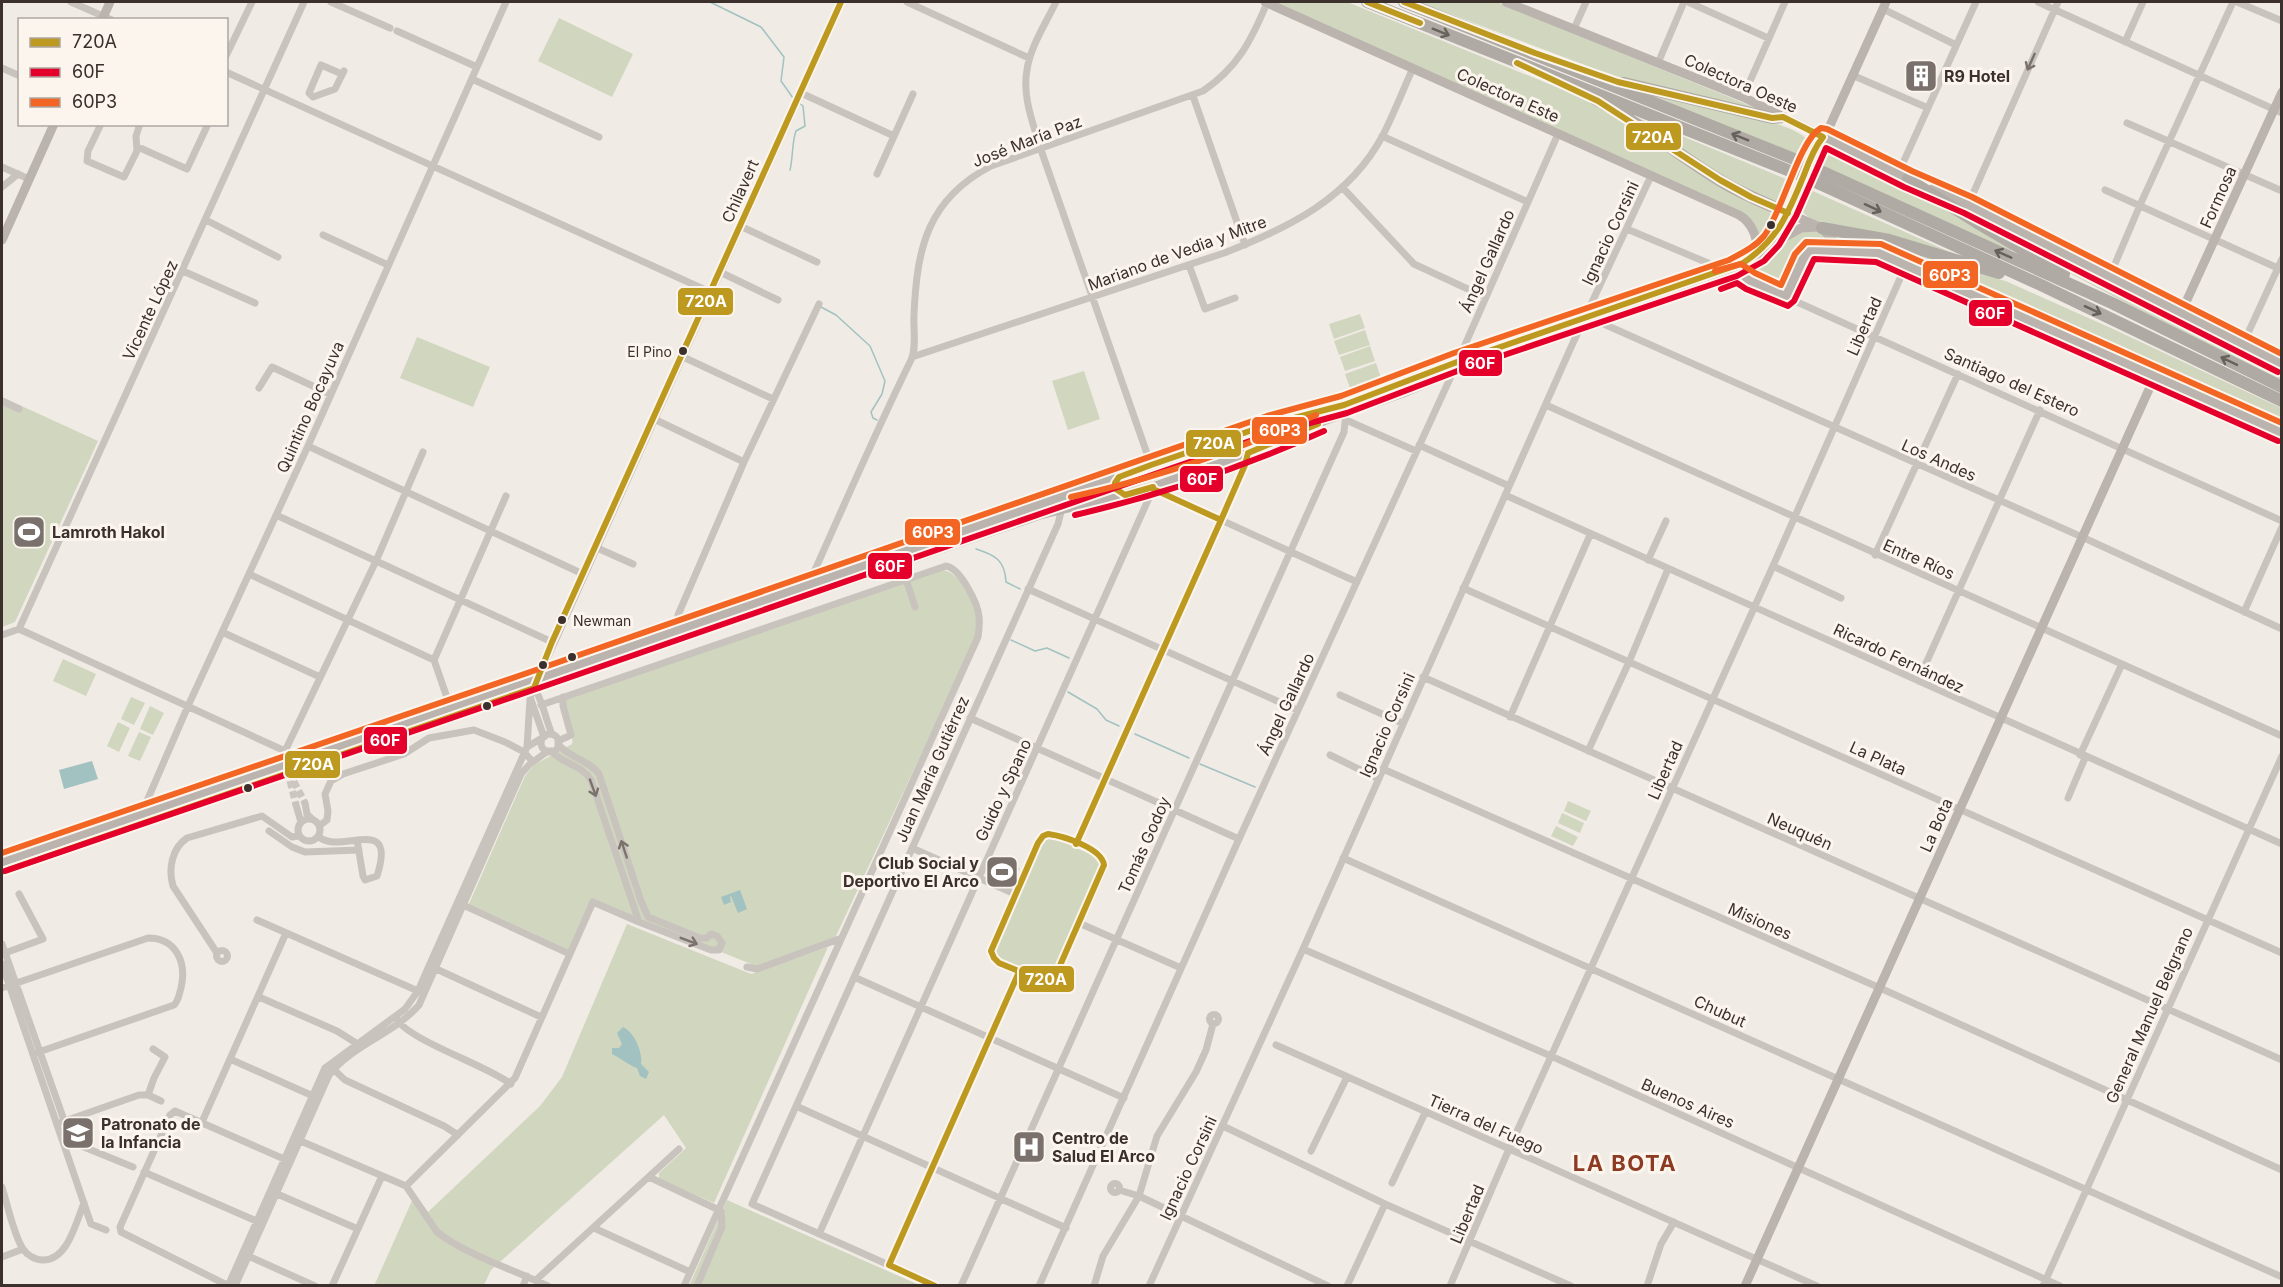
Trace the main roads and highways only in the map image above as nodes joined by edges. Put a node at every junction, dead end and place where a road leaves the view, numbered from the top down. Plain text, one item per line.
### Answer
1 (110, 2) edge
2 (841, 2) edge
3 (1266, 2) edge
4 (1367, 2) edge
5 (1404, 2) edge
6 (1506, 2) edge
7 (1884, 5) edge
8 (105, 18) edge
9 (1534, 53) junction
10 (1535, 70) junction
11 (2282, 92) edge
12 (2278, 111) edge
13 (1783, 117) junction
14 (53, 126) edge
15 (1823, 137) junction
16 (1792, 165) junction
17 (1903, 176) junction
18 (1822, 178) junction
19 (1788, 213) junction
20 (1822, 228) junction
21 (2, 240) edge
22 (1778, 243) junction
23 (1840, 250) junction
24 (1760, 257) junction
25 (1738, 270) junction
26 (2041, 285) junction
27 (2114, 304) junction
28 (2181, 313) junction
29 (2282, 364) edge
30 (2154, 376) junction
31 (2282, 387) edge
32 (2282, 401) edge
33 (1270, 424) junction
34 (2282, 433) edge
35 (1276, 443) junction
36 (1119, 477) junction
37 (1125, 495) junction
38 (533, 689) junction
39 (288, 768) junction
40 (140, 819) junction
41 (2, 862) edge
42 (2, 872) edge
43 (1745, 1286) edge

1 - 8 main road
2 - 38 main road, Chilavert
3 - 24 main road, Colectora Este
4 -> 10 highway
5 - 9 highway
6 - 13 main road, Colectora Oeste
7 - 15 main road
9 - 13 highway
16 -> 9 highway
10 - 16 highway
10 - 19 highway
11 - 12 main road, Formosa
12 - 28 main road, Formosa
13 - 15 main road, Colectora Oeste
14 - 21 main road
15 - 17 main road, Colectora Oeste
15 - 19 main road
16 - 18 highway, bridge
17 - 27 highway
17 - 28 main road, Colectora Oeste
18 -> 26 highway
27 -> 18 highway
19 - 20 main road
19 - 22 main road
19 - 24 main road
20 - 22 main road
20 - 23 main road
20 - 26 highway
22 - 24 main road
23 - 25 main road, Santiago del Estero
23 - 30 main road
24 - 25 main road
25 - 33 main road
25 - 35 main road
26 -> 32 highway
31 -> 27 highway
28 - 29 main road, Colectora Oeste
30 - 34 main road
30 - 43 main road, La Bota
33 - 35 main road
33 - 36 main road
35 - 37 main road
36 - 37 main road
36 - 38 main road
37 - 38 main road
38 - 39 main road
38 - 39 main road
39 - 40 main road
40 - 41 main road
40 - 42 main road

